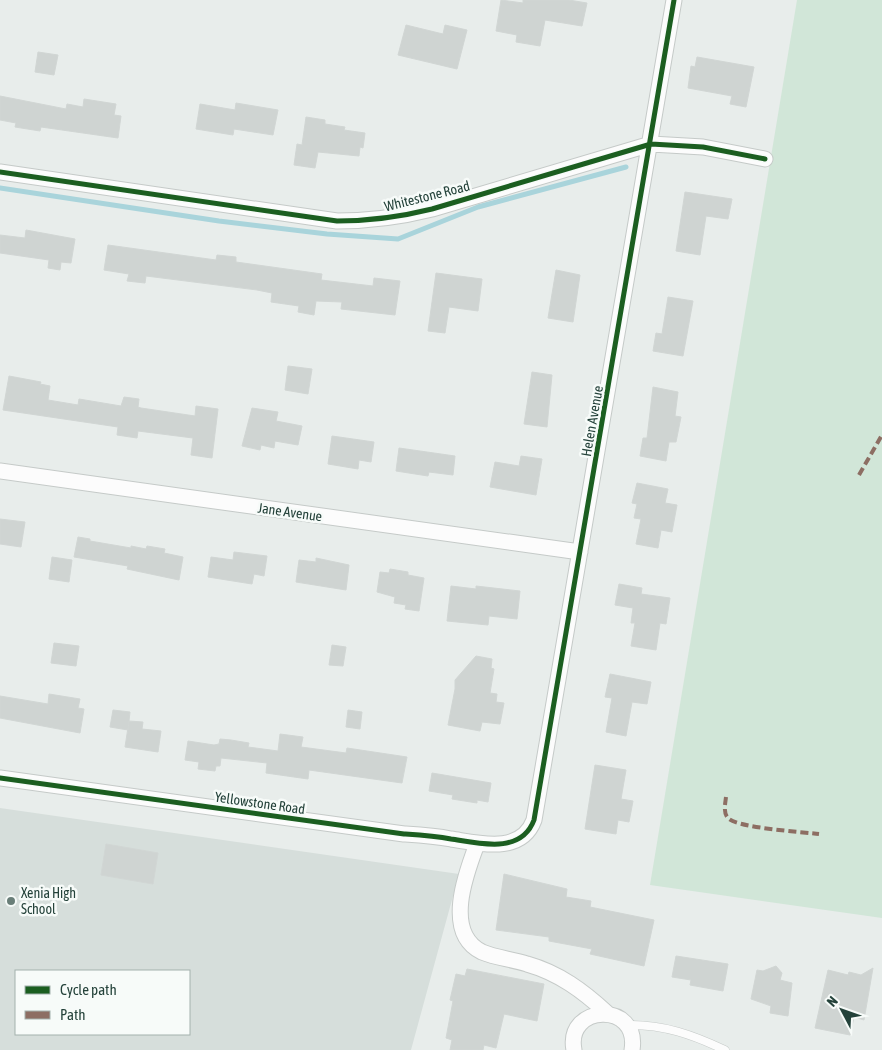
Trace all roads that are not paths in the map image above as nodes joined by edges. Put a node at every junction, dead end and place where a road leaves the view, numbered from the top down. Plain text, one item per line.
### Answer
1 (674, 0) edge
2 (651, 144) junction
3 (765, 159) dead end
4 (0, 172) edge
5 (0, 471) edge
6 (580, 552) junction
7 (0, 778) edge
8 (517, 840) joint
9 (477, 844) junction
10 (607, 1013) junction
11 (627, 1025) junction
12 (634, 1049) edge
13 (574, 1050) edge
14 (725, 1050) edge

1 - 2 street, Helen Avenue
2 - 3 street, Whitestone Road
2 - 4 street, Whitestone Road
2 - 6 street, Helen Avenue
5 - 6 street, Jane Avenue
6 - 8 street, Helen Avenue
7 - 9 street, Yellowstone Road
8 - 9 street, Yellowstone Road
9 - 10 street
10 - 11 street
10 - 13 street
11 - 12 street
11 - 14 lane

